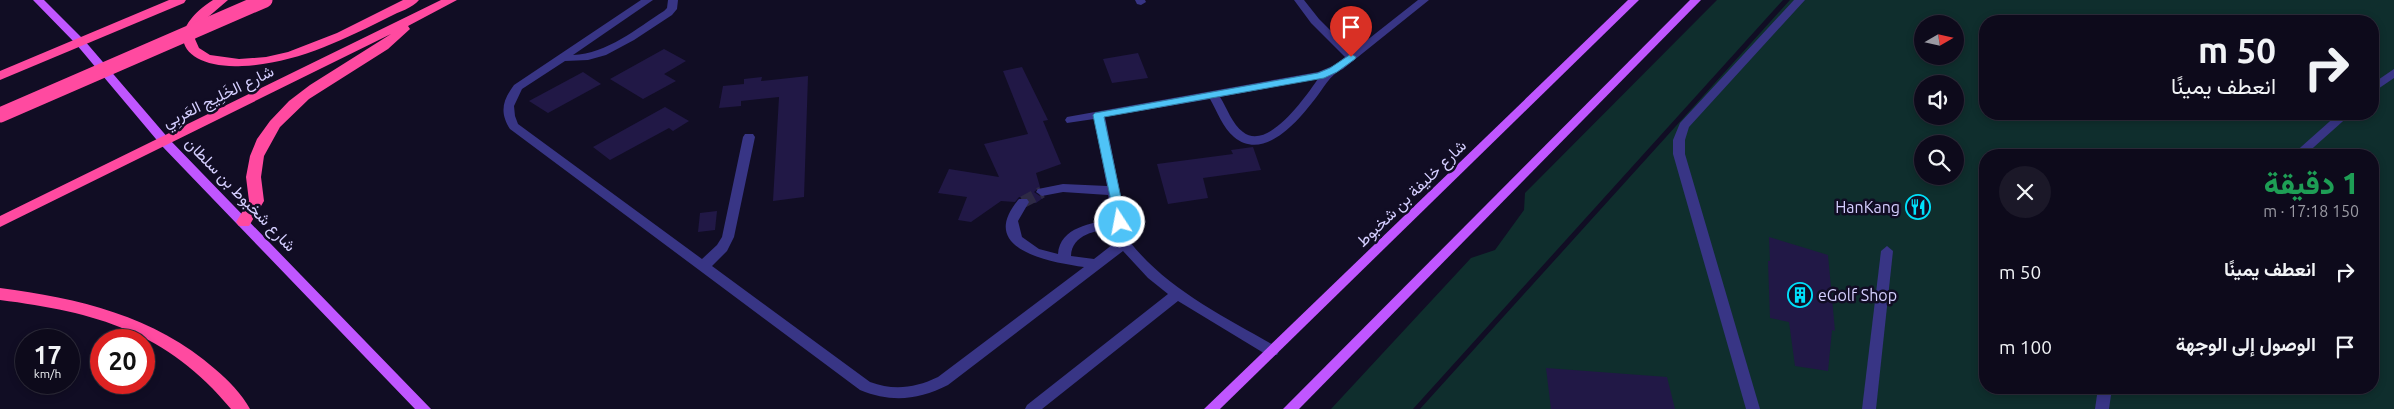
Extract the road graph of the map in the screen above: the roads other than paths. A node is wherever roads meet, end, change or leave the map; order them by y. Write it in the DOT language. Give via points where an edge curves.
graph roads {
  1 [pos="38,0"];
  2 [pos="180,0"];
  3 [pos="222,0"];
  4 [pos="265,0"];
  5 [pos="413,0"];
  6 [pos="451,0"];
  7 [pos="648,0"];
  8 [pos="673,0"];
  9 [pos="1299,0"];
  10 [pos="1424,0"];
  11 [pos="1634,0"];
  12 [pos="1696,0"];
  13 [pos="1800,0"];
  14 [pos="411,20"];
  15 [pos="80,42"];
  16 [pos="562,57"];
  17 [pos="1351,57"];
  18 [pos="2394,72"];
  19 [pos="1328,73"];
  20 [pos="0,76"];
  21 [pos="2379,84"];
  22 [pos="1213,94"];
  23 [pos="0,115"];
  24 [pos="1099,115"];
  25 [pos="1071,120"];
  26 [pos="2338,120"];
  27 [pos="749,137"];
  28 [pos="164,142"];
  29 [pos="2305,149"];
  30 [pos="1042,192"];
  31 [pos="1114,192"];
  32 [pos="1024,202"];
  33 [pos="16,214"];
  34 [pos="0,218"];
  35 [pos="0,222"];
  36 [pos="244,222"];
  37 [pos="1120,222"];
  38 [pos="1124,243"];
  39 [pos="1887,252"];
  40 [pos="1064,259"];
  41 [pos="1096,264"];
  42 [pos="704,266"];
  43 [pos="1179,293"];
  44 [pos="0,294"];
  45 [pos="1272,351"];
  46 [pos="2104,394"];
  47 [pos="241,409"];
  48 [pos="424,409"];
  49 [pos="1032,409"];
  50 [pos="1210,409"];
  51 [pos="1290,409"];
  52 [pos="1753,409"];
  53 [pos="1869,409"];
  54 [pos="2102,409"];
  1 -- 15 [label="main road, شارع شخبوط بن سلطان"];
  2 -- 15 [label="highway"];
  3 -- 5 [label="highway" via="198,18 191,28 191,47 209,59 242,63 304,51"];
  4 -- 23 [label="highway, bridge"];
  6 -- 14 [label="highway, شارع الخَلِيج العَربِي"];
  7 -- 16 [label="lane"];
  8 -- 16 [label="lane" via="668,13 600,54 579,60"];
  9 -- 17 [label="lane" via="1315,22"];
  10 -- 17 [label="lane"];
  11 -- 45 [label="main road, شارع خليفة بن شخبوط"];
  12 -- 51 [label="main road"];
  13 -- 52 [label="lane" via="1684,126 1679,140 1679,154"];
  14 -- 28 [label="highway, شارع الخَلِيج العَربِي"];
  14 -- 36 [label="highway" via="403,32 389,43 314,88 274,124 257,157 254,169 257,201"];
  15 -- 20 [label="highway"];
  15 -- 28 [label="main road, شارع شخبوط بن سلطان"];
  16 -- 42 [label="lane" via="518,87 507,108 514,126"];
  17 -- 19 [label="lane"];
  18 -- 21 [label="lane"];
  19 -- 22 [label="lane"];
  19 -- 22 [label="lane" via="1301,112 1264,140 1250,140 1238,135"];
  22 -- 24 [label="lane"];
  24 -- 25 [label="lane"];
  24 -- 31 [label="lane"];
  26 -- 29 [label="lane"];
  27 -- 42 [label="lane" via="728,238"];
  28 -- 33 [label="highway, شارع الخَلِيج العَربِي"];
  28 -- 36 [label="main road, شارع شخبوط بن سلطان"];
  30 -- 31 [label="lane" via="1063,188"];
  31 -- 37 [label="lane"];
  32 -- 40 [label="lane" via="1011,224 1016,239 1030,251"];
  33 -- 34 [label="highway"];
  33 -- 35 [label="highway, شارع الخَلِيج العَربِي"];
  36 -- 48 [label="main road, شارع شخبوط بن سلطان"];
  37 -- 38 [label="lane"];
  37 -- 40 [label="lane" via="1078,232 1066,244"];
  38 -- 41 [label="lane"];
  38 -- 43 [label="lane" via="1146,270"];
  39 -- 53 [label="lane"];
  40 -- 41 [label="lane"];
  41 -- 42 [label="lane" via="943,381 911,394 894,395 865,386"];
  43 -- 45 [label="lane"];
  43 -- 49 [label="lane"];
  44 -- 47 [label="highway" via="72,305 147,330 208,370"];
  45 -- 50 [label="main road, شارع خليفة بن شخبوط"];
  46 -- 54 [label="lane"];
}
